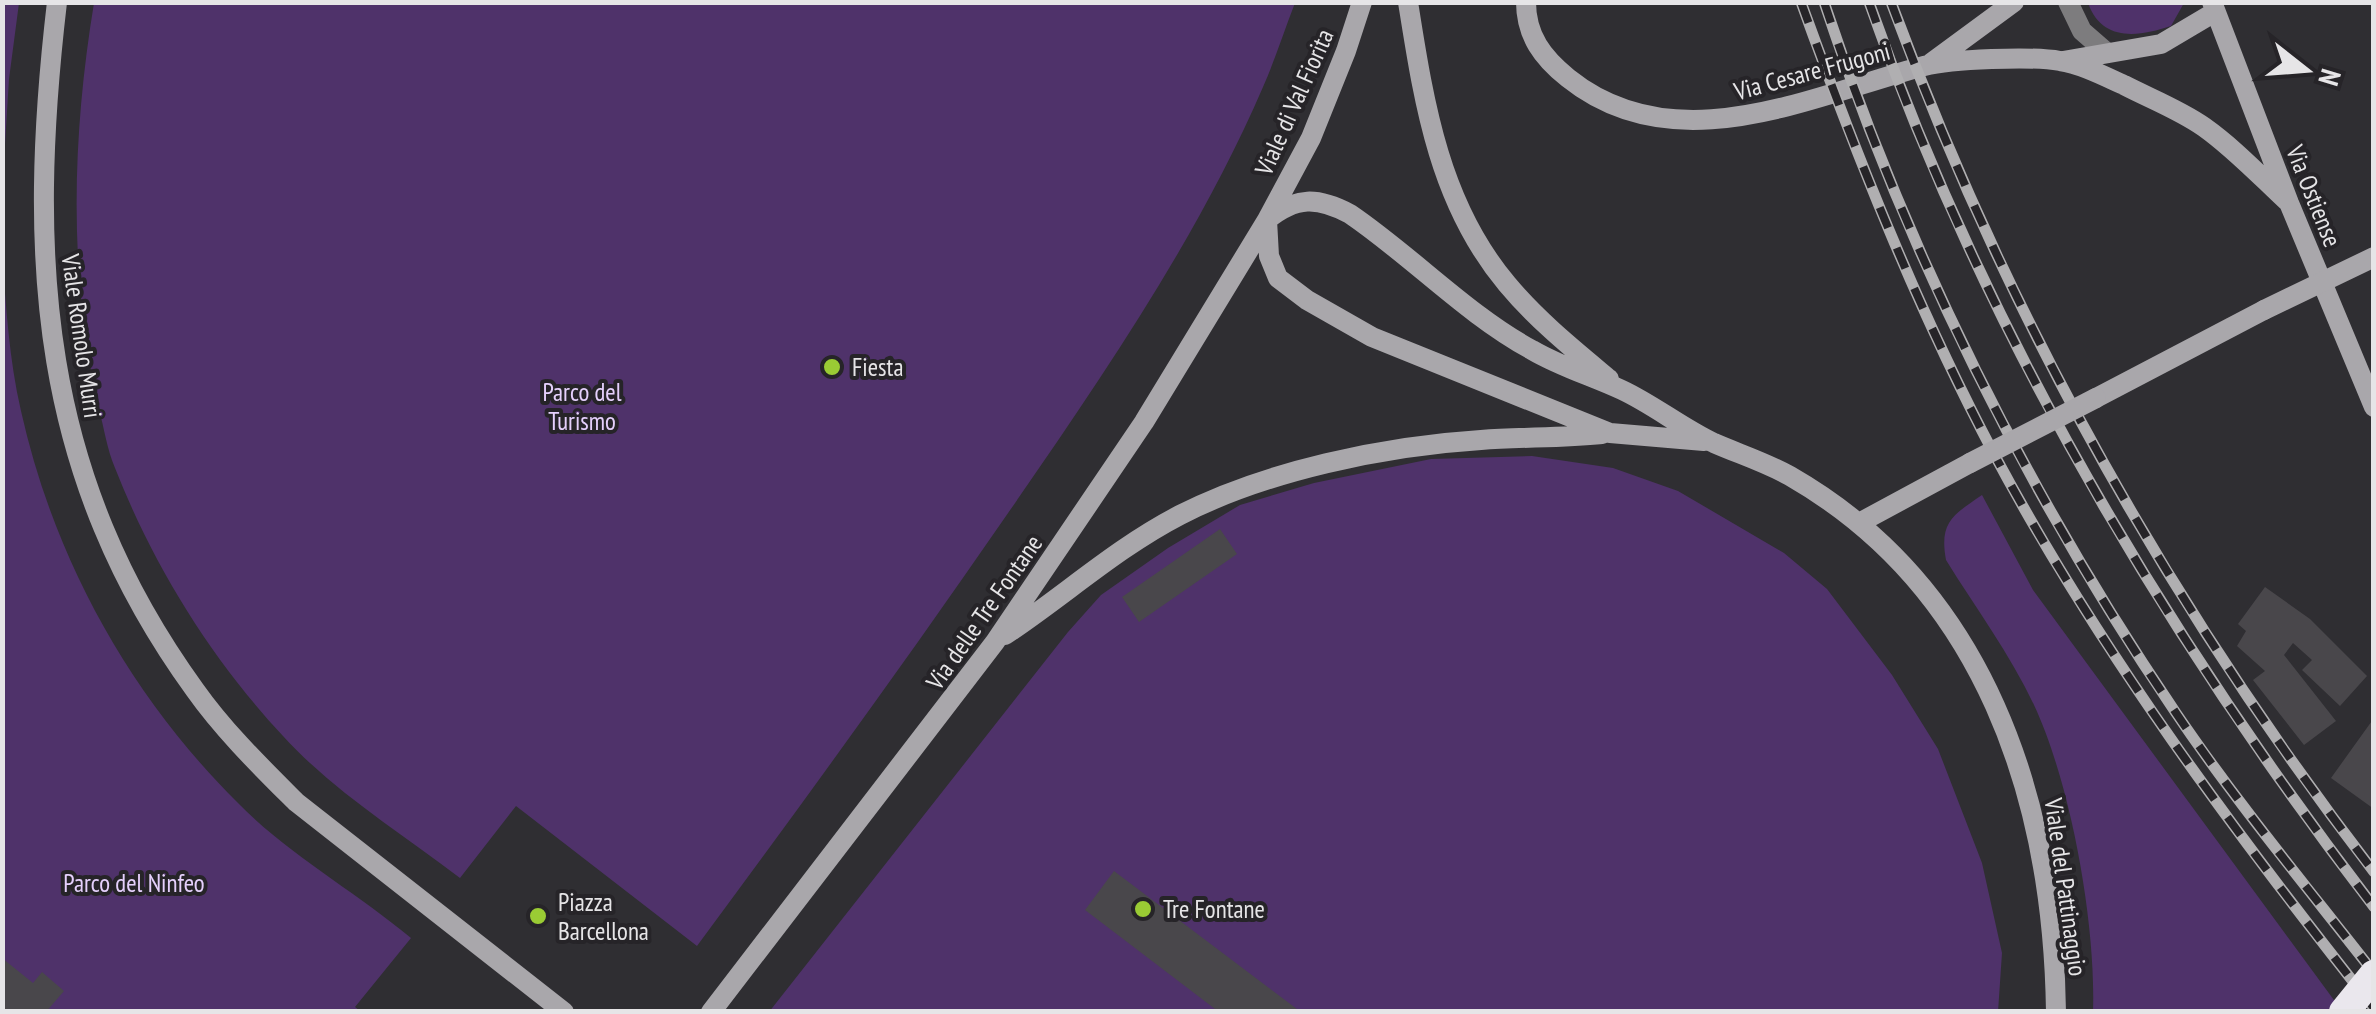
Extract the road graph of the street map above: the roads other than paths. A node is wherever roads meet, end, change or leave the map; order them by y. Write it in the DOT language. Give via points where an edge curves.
graph roads {
  1 [pos="57,2"];
  2 [pos="1362,2"];
  3 [pos="1408,2"];
  4 [pos="1526,2"];
  5 [pos="2014,2"];
  6 [pos="2068,2"];
  7 [pos="2213,7"];
  8 [pos="2104,51"];
  9 [pos="2063,61"];
  10 [pos="1929,64"];
  11 [pos="2289,204"];
  12 [pos="1267,220"];
  13 [pos="2374,257"];
  14 [pos="1622,390"];
  15 [pos="2374,408"];
  16 [pos="1610,433"];
  17 [pos="1711,442"];
  18 [pos="1859,523"];
  19 [pos="995,642"];
  20 [pos="2374,975"];
  21 [pos="564,1012"];
  22 [pos="711,1012"];
  23 [pos="2056,1012"];
  24 [pos="2344,1012"];
  1 -- 21 [label="main road, Viale Romolo Murri" via="44,148 44,254 62,399 94,510 144,614 224,727 296,802"];
  2 -- 12 [label="main road, Viale di Val Fiorita" via="1311,138"];
  3 -- 14 [label="main road" via="1432,134 1475,238 1532,311"];
  4 -- 10 [label="main road, Via Cesare Frugoni" via="1529,32 1558,70 1606,103 1645,114 1751,116"];
  5 -- 10 [label="main road"];
  6 -- 8 [label="street" via="2082,31"];
  7 -- 8 [label="main road" via="2161,44"];
  7 -- 11 [label="main road, Via Ostiense"];
  8 -- 9 [label="main road"];
  9 -- 10 [label="main road"];
  9 -- 11 [label="main road" via="2204,127"];
  11 -- 15 [label="main road, Via Ostiense"];
  12 -- 14 [label="main road" via="1300,200 1335,206 1502,332"];
  12 -- 16 [label="main road" via="1274,270 1307,300 1372,337"];
  12 -- 19 [label="main road, Via delle Tre Fontane" via="1144,422"];
  13 -- 18 [label="main road, bridge"];
  14 -- 17 [label="main road"];
  16 -- 17 [label="main road"];
  16 -- 19 [label="main road" via="1426,445 1244,488 1146,534"];
  17 -- 18 [label="main road" via="1785,474"];
  18 -- 23 [label="main road, Viale del Pattinaggio" via="1925,591 1971,658 2004,723 2037,830"];
  19 -- 22 [label="main road, Via delle Tre Fontane"];
  20 -- 24 [label="highway, bridge"];
}
